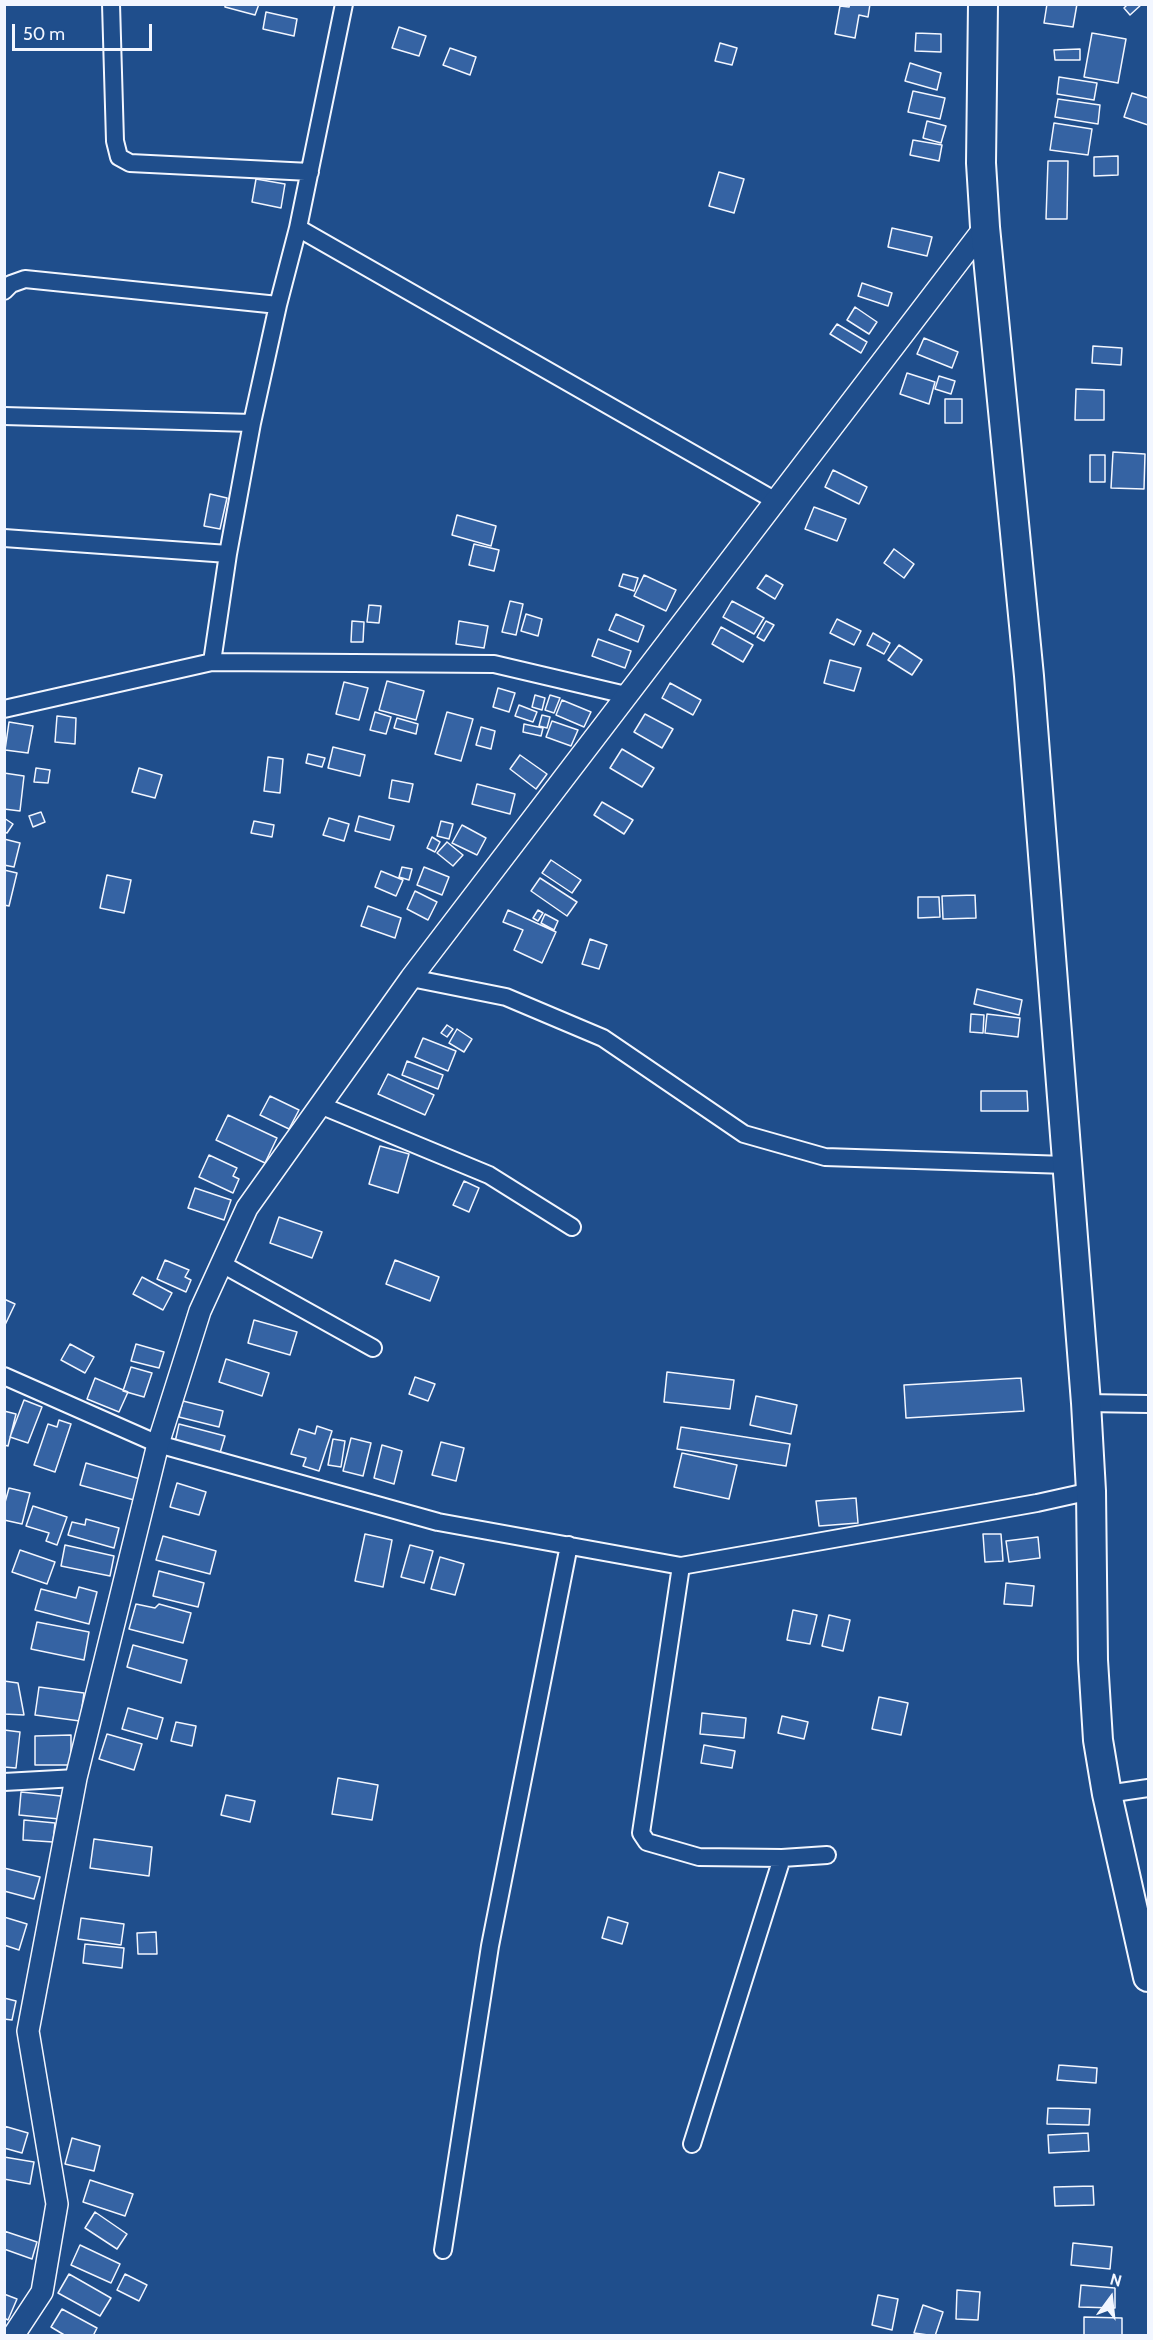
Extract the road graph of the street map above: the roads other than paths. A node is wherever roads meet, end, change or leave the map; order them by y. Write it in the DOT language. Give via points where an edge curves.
graph roads {
  1 [pos="111,4"];
  2 [pos="344,4"];
  3 [pos="983,4"];
  4 [pos="310,172"];
  5 [pos="985,227"];
  6 [pos="298,228"];
  7 [pos="4,291"];
  8 [pos="278,305"];
  9 [pos="4,416"];
  10 [pos="252,423"];
  11 [pos="774,500"];
  12 [pos="4,538"];
  13 [pos="228,554"];
  14 [pos="212,662"];
  15 [pos="626,694"];
  16 [pos="4,709"];
  17 [pos="411,978"];
  18 [pos="320,1105"];
  19 [pos="1066,1165"];
  20 [pos="572,1227"];
  21 [pos="222,1264"];
  22 [pos="373,1348"];
  23 [pos="4,1376"];
  24 [pos="1086,1403"];
  25 [pos="1149,1404"];
  26 [pos="158,1444"];
  27 [pos="1091,1491"];
  28 [pos="569,1545"];
  29 [pos="681,1566"];
  30 [pos="76,1778"];
  31 [pos="4,1782"];
  32 [pos="1149,1788"];
  33 [pos="1107,1794"];
  34 [pos="827,1855"];
  35 [pos="782,1858"];
  36 [pos="1149,1977"];
  37 [pos="692,2144"];
  38 [pos="443,2250"];
  39 [pos="13,2336"];
  1 -- 4 [label="street" via="118,157 130,163"];
  2 -- 4 [label="street"];
  3 -- 5 [label="highway" via="981,163"];
  4 -- 6 [label="street"];
  5 -- 11 [label="street"];
  5 -- 19 [label="highway" via="1029,676"];
  6 -- 8 [label="street"];
  6 -- 11 [label="street"];
  7 -- 8 [label="street" via="10,284 26,279"];
  8 -- 10 [label="street"];
  9 -- 10 [label="street"];
  10 -- 13 [label="street"];
  11 -- 15 [label="street"];
  12 -- 13 [label="street"];
  13 -- 14 [label="street"];
  14 -- 15 [label="street" via="494,664"];
  14 -- 16 [label="street"];
  15 -- 17 [label="street"];
  17 -- 18 [label="street"];
  17 -- 19 [label="street" via="506,997 603,1038 744,1134 825,1157"];
  18 -- 20 [label="street" via="489,1175"];
  18 -- 21 [label="street" via="247,1208"];
  19 -- 24 [label="highway"];
  21 -- 22 [label="street"];
  21 -- 26 [label="street" via="200,1311"];
  23 -- 26 [label="street"];
  24 -- 25 [label="street"];
  24 -- 27 [label="highway"];
  26 -- 28 [label="street" via="438,1522"];
  26 -- 30 [label="street"];
  27 -- 29 [label="street"];
  27 -- 33 [label="highway" via="1093,1660 1098,1740"];
  28 -- 29 [label="street"];
  28 -- 38 [label="street" via="490,1946"];
  29 -- 35 [label="street" via="641,1833 647,1842 699,1857"];
  30 -- 31 [label="street"];
  30 -- 39 [label="street" via="28,2031 57,2204 42,2292"];
  32 -- 33 [label="street"];
  33 -- 36 [label="highway"];
  34 -- 35 [label="street"];
  35 -- 37 [label="street"];
}
